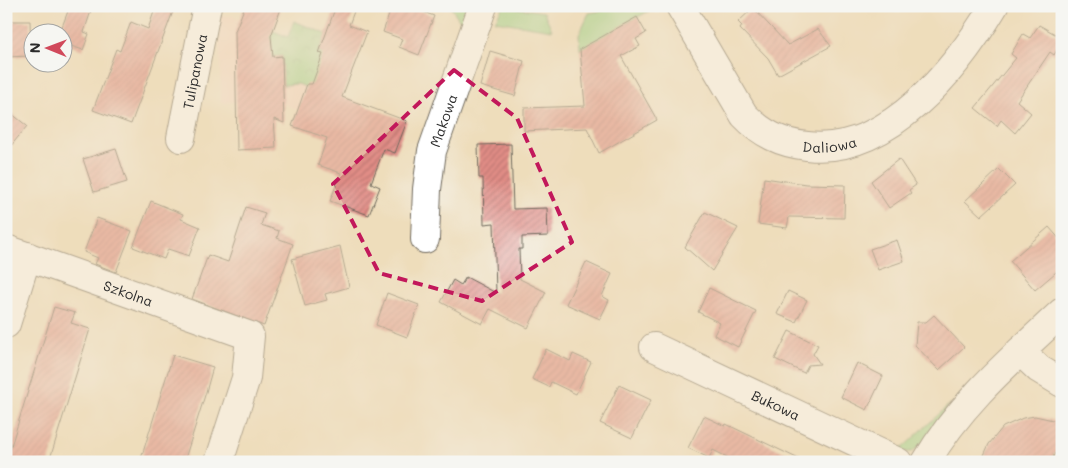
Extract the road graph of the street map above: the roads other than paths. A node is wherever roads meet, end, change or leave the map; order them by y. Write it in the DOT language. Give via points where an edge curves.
graph roads {
  1 [pos="207,6"];
  2 [pos="483,6"];
  3 [pos="680,6"];
  4 [pos="994,6"];
  5 [pos="181,138"];
  6 [pos="425,239"];
  7 [pos="17,253"];
  8 [pos="1062,312"];
  9 [pos="6,324"];
  10 [pos="654,347"];
  11 [pos="1020,351"];
  12 [pos="1062,383"];
  13 [pos="220,462"];
  14 [pos="898,462"];
  15 [pos="926,462"];
  1 -- 5 [label="street, Tulipanowa"];
  2 -- 6 [label="street, Makowa" via="432,151"];
  3 -- 4 [label="street, Daliowa" via="744,116 773,138 814,147 855,141 874,133 915,105 966,50"];
  7 -- 9 [label="street"];
  7 -- 13 [label="street, Szkolna" via="250,336 246,378"];
  8 -- 11 [label="street"];
  10 -- 14 [label="street, Bukowa"];
  11 -- 12 [label="street" via="1039,369"];
  11 -- 15 [label="street" via="963,408"];
}
